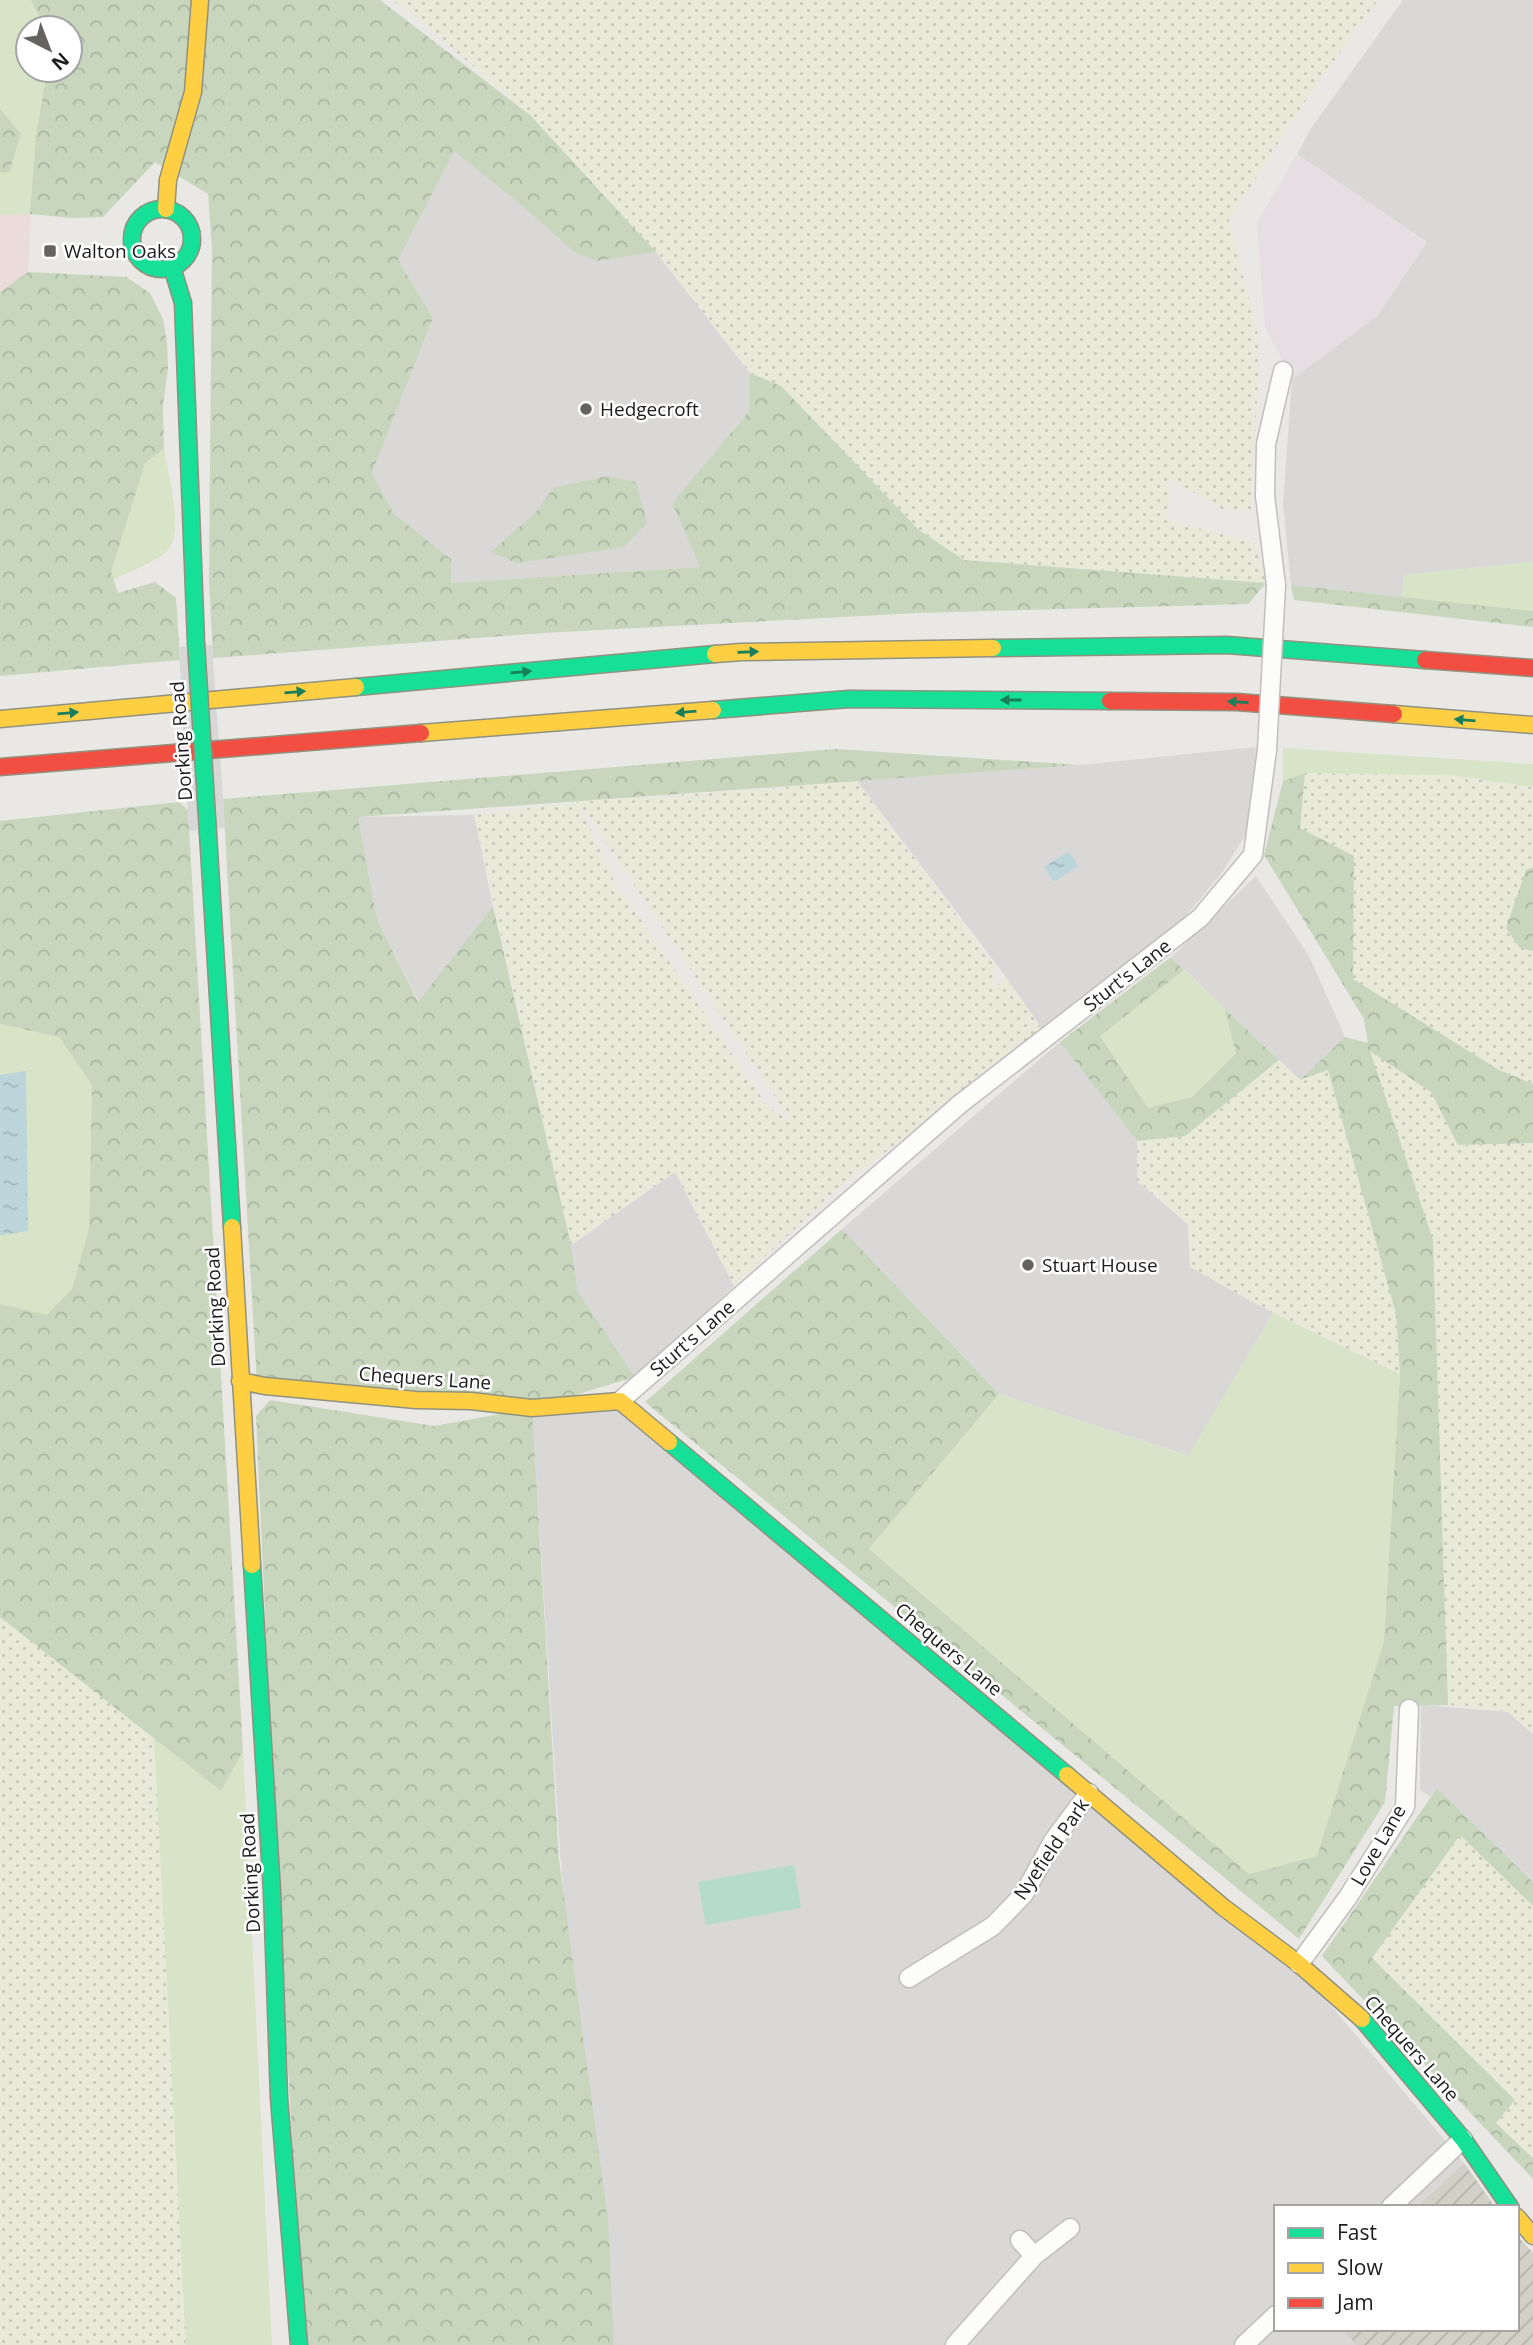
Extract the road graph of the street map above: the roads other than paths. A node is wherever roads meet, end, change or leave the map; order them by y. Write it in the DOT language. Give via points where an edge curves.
graph roads {
  1 [pos="200,0"];
  2 [pos="166,209"];
  3 [pos="172,267"];
  4 [pos="1283,371"];
  5 [pos="1533,668"];
  6 [pos="0,719"];
  7 [pos="1533,725"];
  8 [pos="0,767"];
  9 [pos="240,1381"];
  10 [pos="620,1401"];
  11 [pos="1409,1709"];
  12 [pos="1089,1793"];
  13 [pos="1299,1964"];
  14 [pos="909,1978"];
  15 [pos="1463,2139"];
  16 [pos="1393,2205"];
  17 [pos="1509,2205"];
  18 [pos="1519,2219"];
  19 [pos="1070,2228"];
  20 [pos="1533,2235"];
  21 [pos="1020,2240"];
  22 [pos="1034,2256"];
  23 [pos="1274,2317"];
  24 [pos="299,2345"];
  25 [pos="955,2345"];
  26 [pos="1244,2345"];
  1 -- 2 [label="main road" via="193,92 168,180"];
  2 -- 3 [label="main road" via="188,222 192,235 184,260"];
  2 -- 3 [label="main road" via="141,216 131,240 134,251 150,267"];
  3 -- 9 [label="main road, Dorking Road, bridge" via="184,314 196,643"];
  4 -- 10 [label="street, Sturt's Lane, bridge" via="1266,444 1265,496 1276,584 1267,750 1253,855 1200,918 960,1104"];
  6 -- 5 [label="main road, one-way" via="742,652 1227,645"];
  7 -- 8 [label="main road, one-way" via="1237,702 849,699"];
  9 -- 10 [label="main road, Chequers Lane" via="532,1408"];
  9 -- 24 [label="main road, Dorking Road" via="273,1903 279,2098"];
  10 -- 12 [label="main road, Chequers Lane"];
  11 -- 13 [label="street, Love Lane" via="1405,1807"];
  12 -- 13 [label="main road, Chequers Lane" via="1223,1907"];
  12 -- 14 [label="street, Nyefield Park" via="1053,1841 1024,1894 993,1926"];
  13 -- 15 [label="main road, Chequers Lane" via="1362,2019"];
  15 -- 16 [label="street"];
  15 -- 17 [label="main road, Chequers Lane"];
  18 -- 20 [label="main road"];
  19 -- 22 [label="street"];
  21 -- 22 [label="street"];
  22 -- 25 [label="street"];
  23 -- 26 [label="street"];
}
